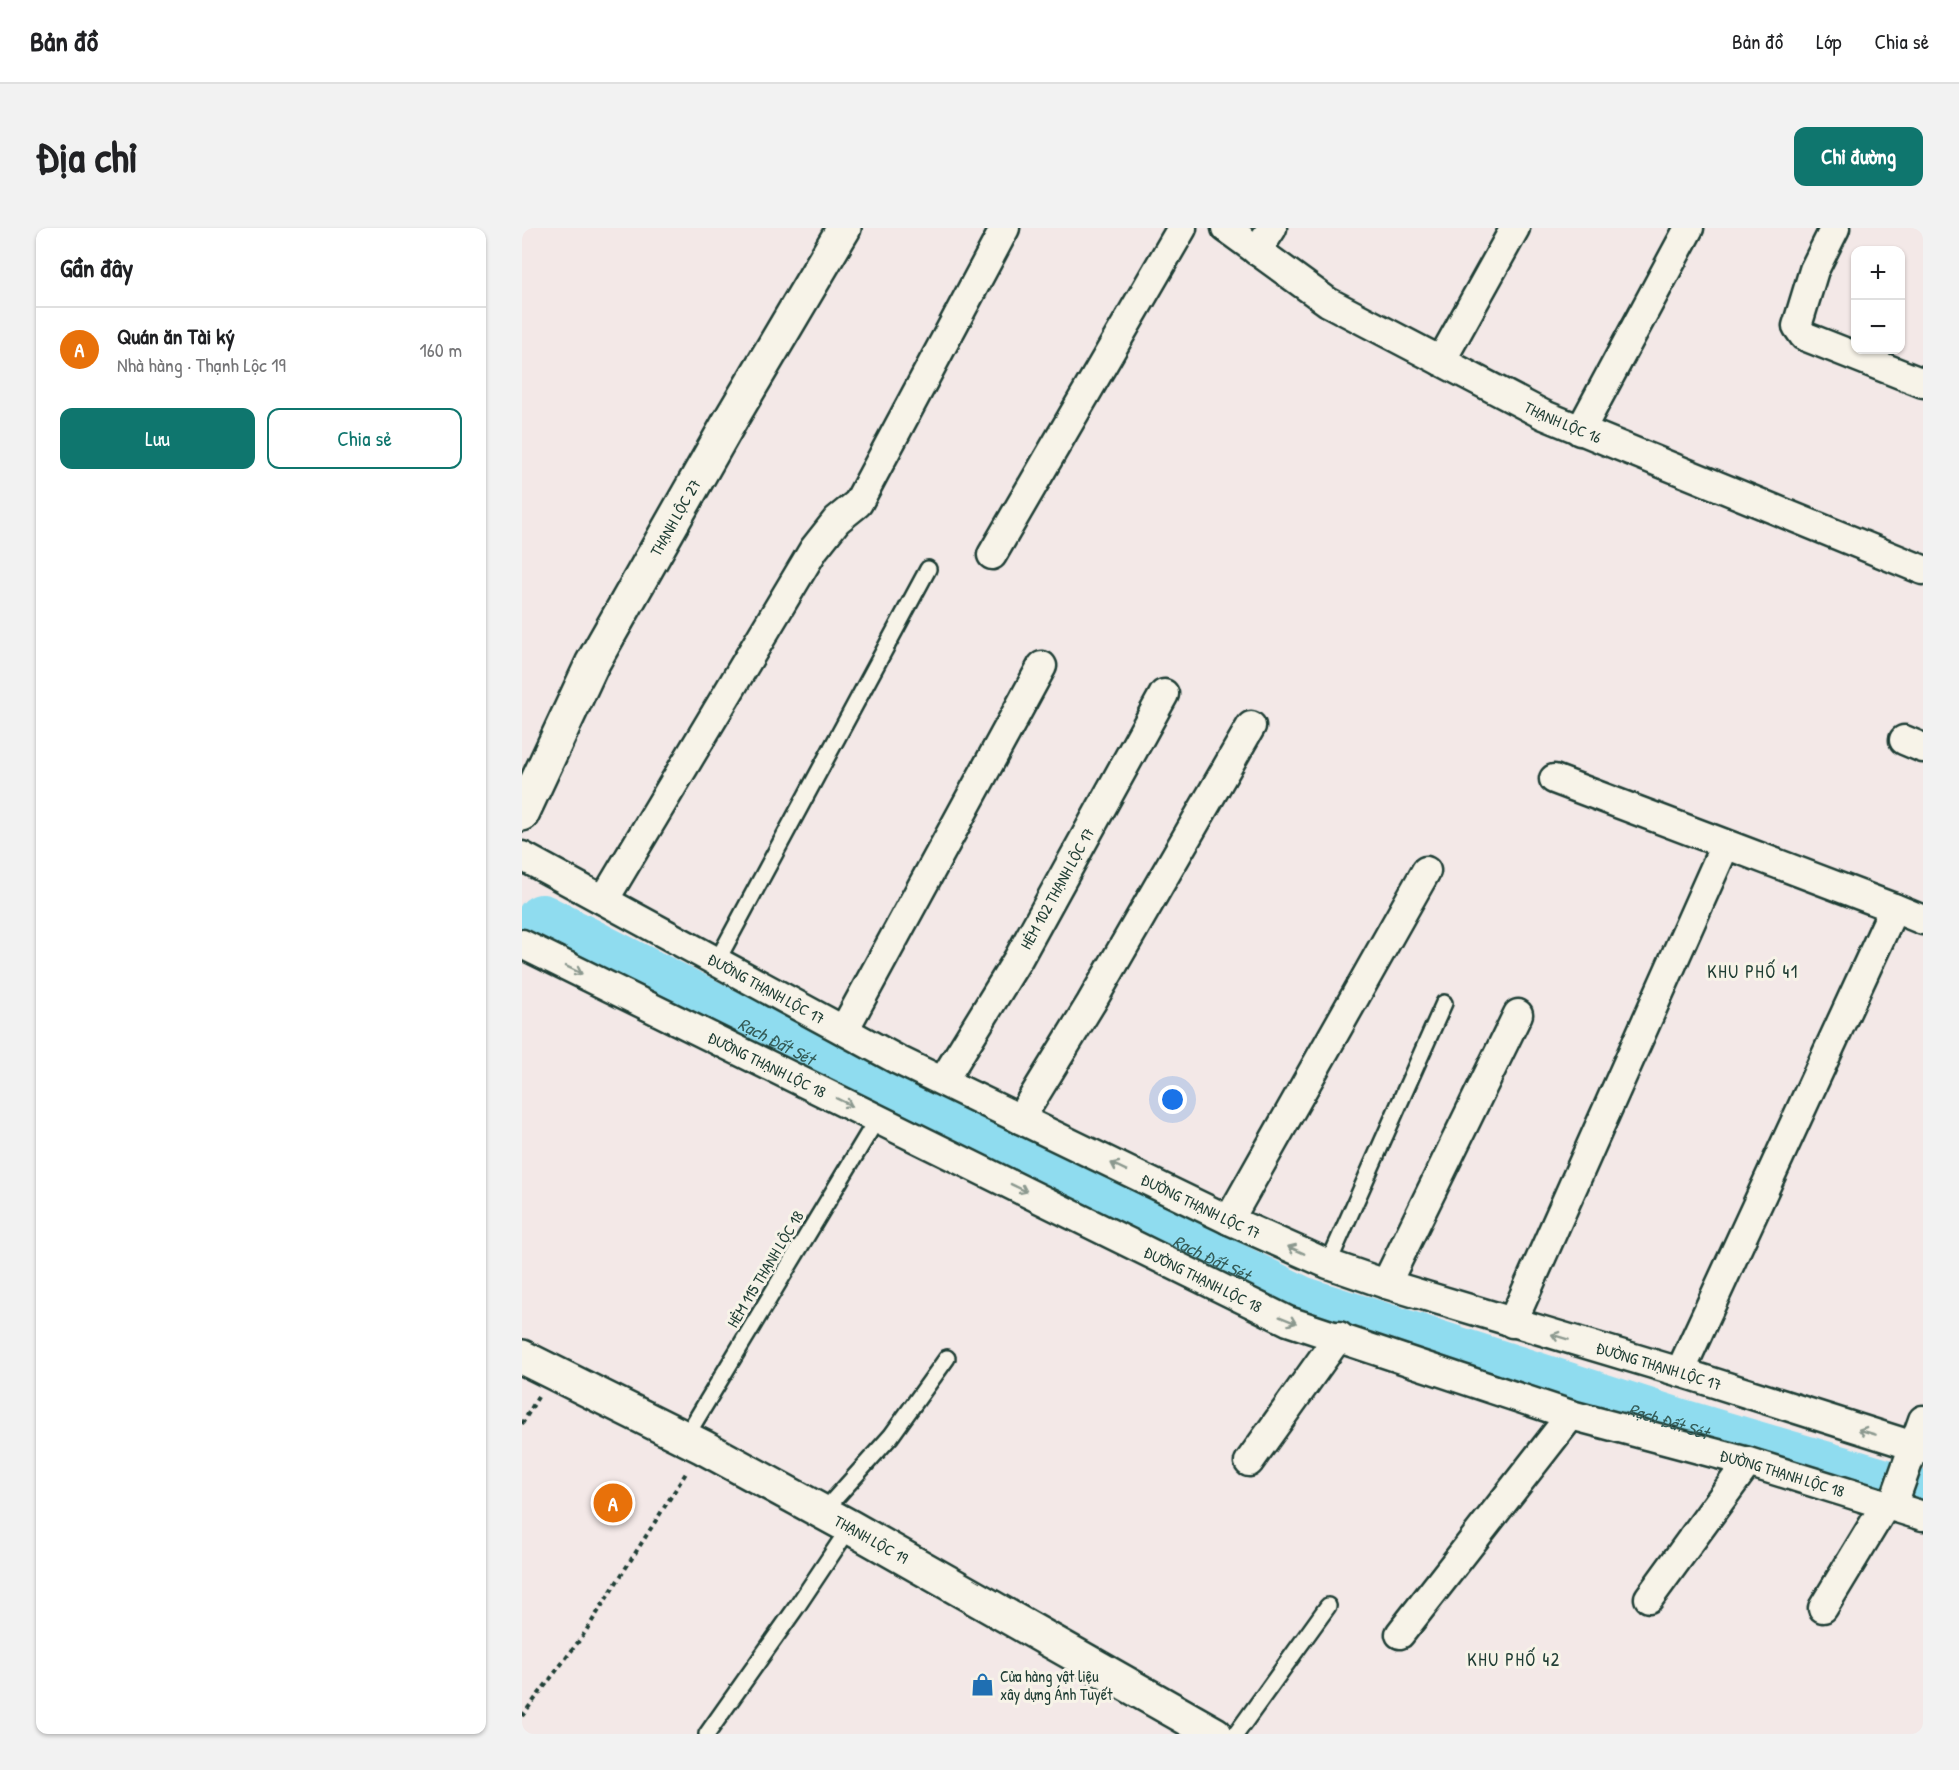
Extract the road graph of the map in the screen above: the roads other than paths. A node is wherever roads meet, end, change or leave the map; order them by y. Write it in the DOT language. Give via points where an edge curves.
graph roads {
  1 [pos="844,228"];
  2 [pos="1005,228"];
  3 [pos="1182,228"];
  4 [pos="1226,228"];
  5 [pos="1515,228"];
  6 [pos="1689,228"];
  7 [pos="1835,228"];
  8 [pos="1264,239"];
  9 [pos="1442,361"];
  10 [pos="1923,383"];
  11 [pos="1580,431"];
  12 [pos="992,555"];
  13 [pos="928,569"];
  14 [pos="1923,570"];
  15 [pos="1041,666"];
  16 [pos="1164,694"];
  17 [pos="1251,726"];
  18 [pos="1554,779"];
  19 [pos="522,814"];
  20 [pos="1725,844"];
  21 [pos="522,856"];
  22 [pos="1426,871"];
  23 [pos="604,900"];
  24 [pos="1894,908"];
  25 [pos="1923,920"];
  26 [pos="522,944"];
  27 [pos="717,961"];
  28 [pos="1444,1002"];
  29 [pos="1518,1014"];
  30 [pos="844,1030"];
  31 [pos="943,1081"];
  32 [pos="877,1119"];
  33 [pos="1020,1119"];
  34 [pos="1229,1220"];
  35 [pos="1328,1264"];
  36 [pos="1386,1284"];
  37 [pos="1512,1323"];
  38 [pos="1339,1336"];
  39 [pos="522,1357"];
  40 [pos="947,1358"];
  41 [pos="1680,1372"];
  42 [pos="1571,1415"];
  43 [pos="1923,1420"];
  44 [pos="694,1442"];
  45 [pos="1915,1450"];
  46 [pos="1249,1462"];
  47 [pos="1748,1462"];
  48 [pos="1891,1505"];
  49 [pos="1923,1516"];
  50 [pos="836,1520"];
  51 [pos="1649,1598"];
  52 [pos="1328,1606"];
  53 [pos="1823,1608"];
  54 [pos="1400,1634"];
  55 [pos="707,1734"];
  56 [pos="1215,1734"];
  57 [pos="1236,1734"];
  1 -- 19 [label="street, THẠNH LỘC 27" via="592,664"];
  2 -- 23 [label="street" via="858,503 837,520 814,549"];
  3 -- 12 [label="street"];
  4 -- 8 [label="street, THẠNH LỘC 16"];
  5 -- 9 [label="street"];
  6 -- 11 [label="street"];
  7 -- 10 [label="street" via="1814,270 1797,326 1804,336"];
  8 -- 9 [label="street, THẠNH LỘC 16" via="1328,302"];
  9 -- 11 [label="street, THẠNH LỘC 16"];
  11 -- 14 [label="street, THẠNH LỘC 16"];
  13 -- 27 [label="lane"];
  15 -- 30 [label="street"];
  16 -- 31 [label="street, HẺM 102 THẠNH LỘC 17" via="1018,959"];
  17 -- 33 [label="street"];
  18 -- 20 [label="street"];
  20 -- 24 [label="street"];
  20 -- 37 [label="street"];
  21 -- 23 [label="street, ĐƯỜNG THẠNH LỘC 17"];
  22 -- 34 [label="street"];
  23 -- 27 [label="street, ĐƯỜNG THẠNH LỘC 17"];
  24 -- 25 [label="street"];
  24 -- 41 [label="street"];
  26 -- 32 [label="street, ĐƯỜNG THẠNH LỘC 18, one-way"];
  27 -- 30 [label="street, ĐƯỜNG THẠNH LỘC 17"];
  28 -- 35 [label="lane"];
  29 -- 36 [label="street"];
  30 -- 31 [label="street, ĐƯỜNG THẠNH LỘC 17"];
  31 -- 33 [label="street, ĐƯỜNG THẠNH LỘC 17"];
  32 -- 38 [label="street, ĐƯỜNG THẠNH LỘC 18, one-way" via="1288,1321"];
  32 -- 44 [label="lane, HẺM 115 THẠNH LỘC 18"];
  34 -- 33 [label="street, ĐƯỜNG THẠNH LỘC 17, one-way"];
  35 -- 34 [label="street, ĐƯỜNG THẠNH LỘC 17, one-way"];
  35 -- 36 [label="street, ĐƯỜNG THẠNH LỘC 17"];
  36 -- 37 [label="street, ĐƯỜNG THẠNH LỘC 17"];
  41 -- 37 [label="street, ĐƯỜNG THẠNH LỘC 17, one-way"];
  38 -- 42 [label="street, ĐƯỜNG THẠNH LỘC 18"];
  38 -- 46 [label="street"];
  39 -- 44 [label="street, THẠNH LỘC 19"];
  40 -- 50 [label="lane"];
  45 -- 41 [label="street, ĐƯỜNG THẠNH LỘC 17, one-way"];
  42 -- 47 [label="street, ĐƯỜNG THẠNH LỘC 18"];
  42 -- 54 [label="street"];
  43 -- 45 [label="street"];
  44 -- 50 [label="street, THẠNH LỘC 19"];
  45 -- 48 [label="street"];
  47 -- 48 [label="street, ĐƯỜNG THẠNH LỘC 18"];
  47 -- 51 [label="street"];
  48 -- 49 [label="street, ĐƯỜNG THẠNH LỘC 18"];
  48 -- 53 [label="street"];
  50 -- 55 [label="lane" via="798,1605"];
  50 -- 56 [label="street, THẠNH LỘC 19"];
  52 -- 57 [label="lane"];
}
